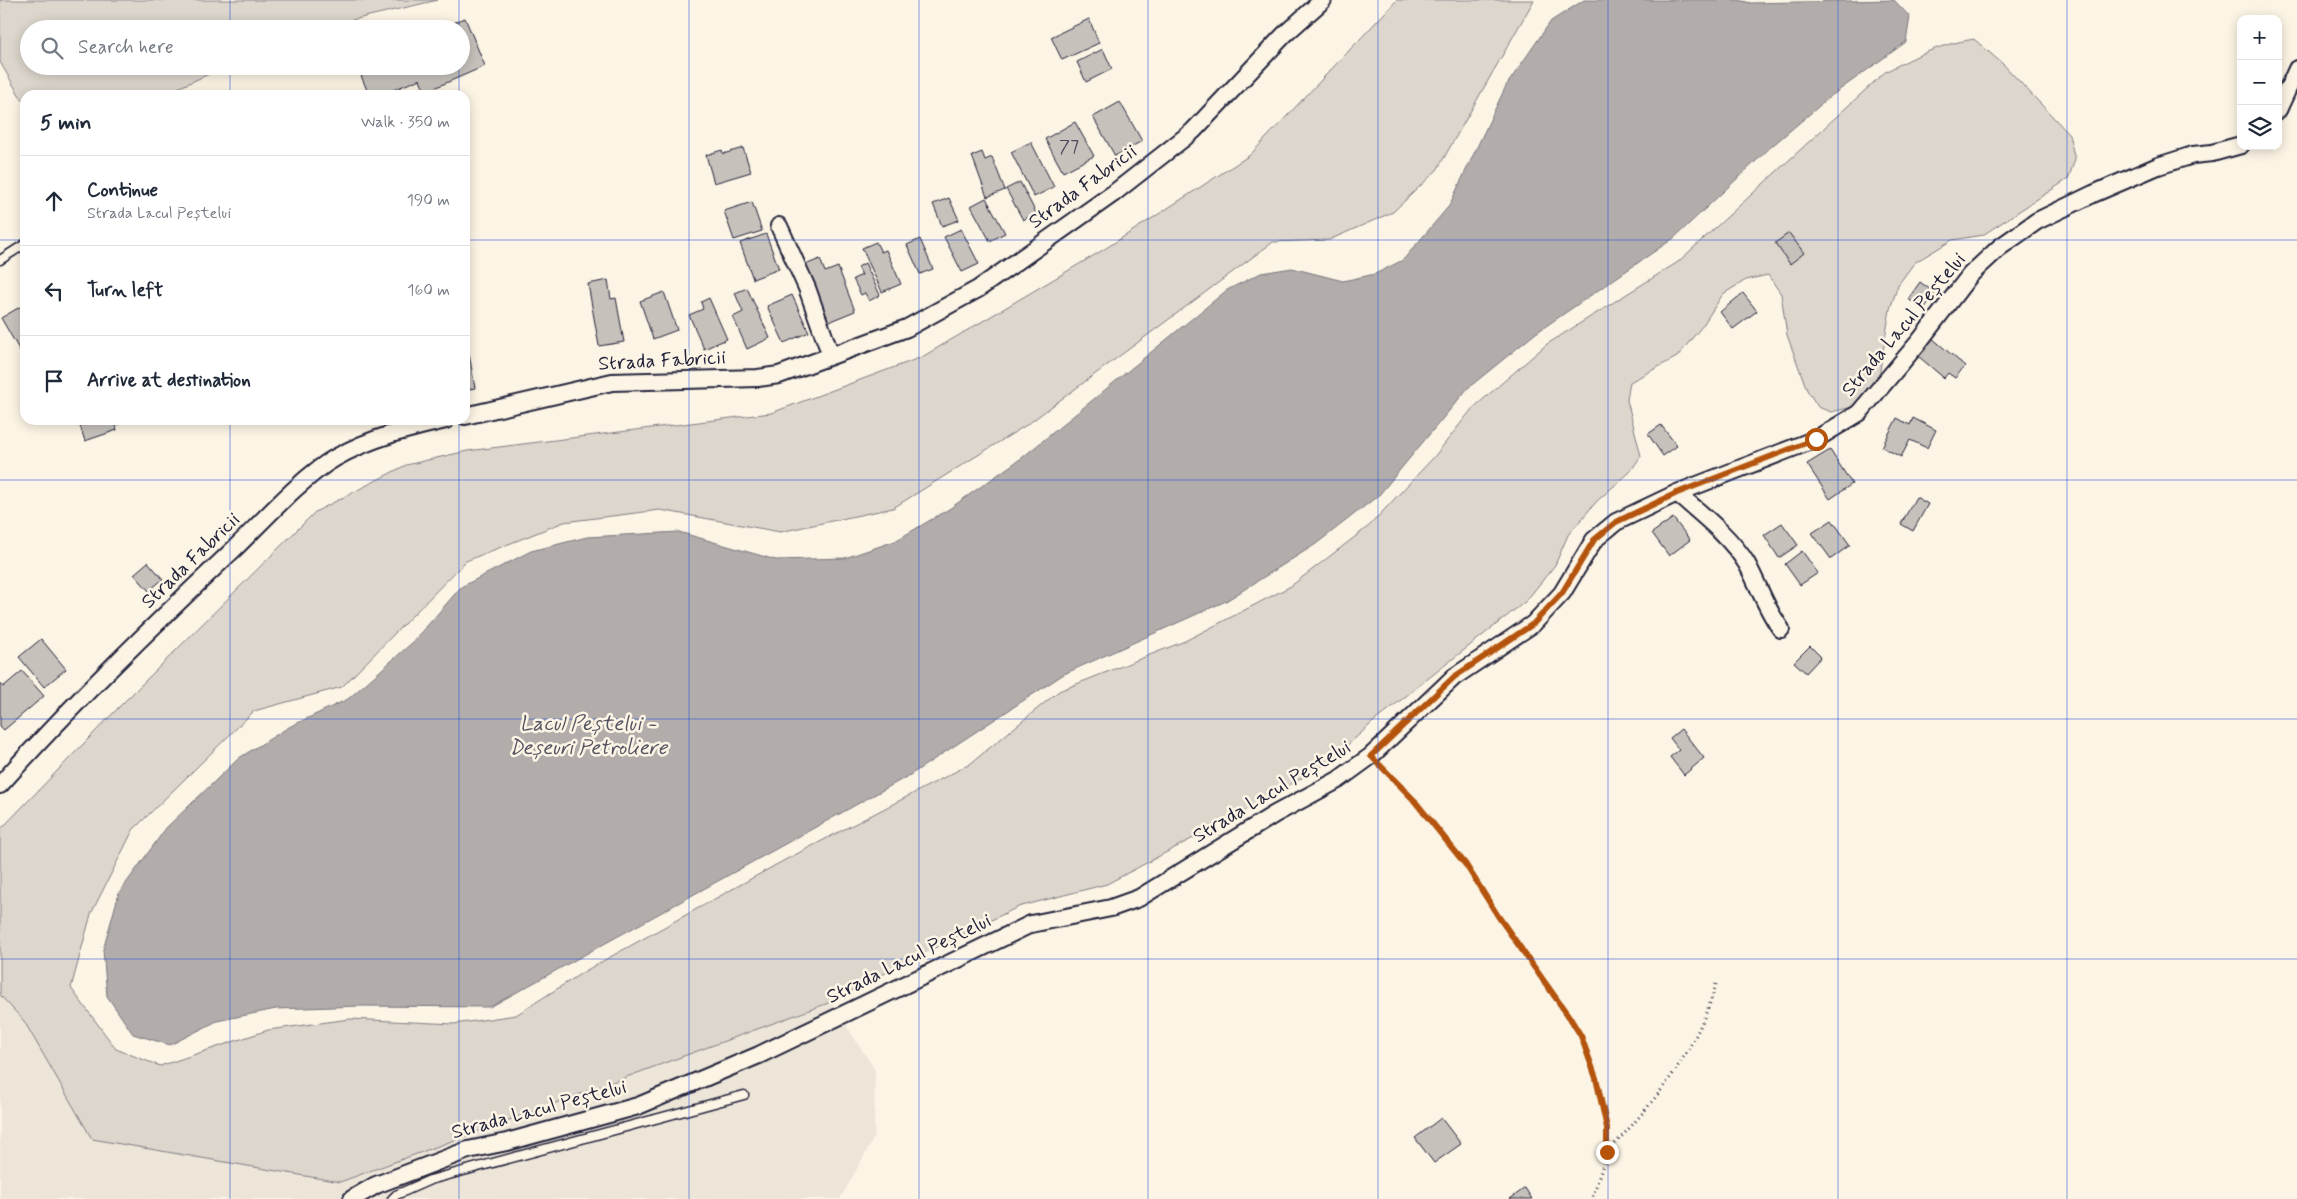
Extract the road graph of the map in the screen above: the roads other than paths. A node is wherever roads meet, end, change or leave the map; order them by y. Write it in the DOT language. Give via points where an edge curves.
graph roads {
  1 [pos="1324,0"];
  2 [pos="2297,69"];
  3 [pos="2280,105"];
  4 [pos="2237,146"];
  5 [pos="779,226"];
  6 [pos="20,247"];
  7 [pos="0,260"];
  8 [pos="831,356"];
  9 [pos="470,415"];
  10 [pos="425,425"];
  11 [pos="1677,493"];
  12 [pos="1781,629"];
  13 [pos="0,785"];
  14 [pos="744,1095"];
  15 [pos="352,1199"];
  16 [pos="392,1199"];
  1 -- 8 [label="street, Strada Fabricii" via="1285,34 1193,131 1114,193 978,289 907,328"];
  2 -- 3 [label="street"];
  4 -- 11 [label="street, Strada Lacul Peștelui" via="2158,166 2037,221 2000,247 1970,275 1859,413 1816,439"];
  5 -- 8 [label="street"];
  6 -- 7 [label="lane"];
  8 -- 9 [label="street, Strada Fabricii" via="779,375 612,382"];
  10 -- 13 [label="street, Strada Fabricii" via="370,441 334,458 310,476 54,725"];
  11 -- 12 [label="street" via="1721,533 1746,564 1768,611"];
  11 -- 15 [label="street, Strada Lacul Peștelui" via="1616,522 1594,540 1562,593 1533,624 1454,677 1371,756 1338,780 1275,814 1139,898 1111,908 1032,924 759,1055 638,1106 468,1150 376,1185"];
  14 -- 16 [label="lane" via="430,1180"];
}
